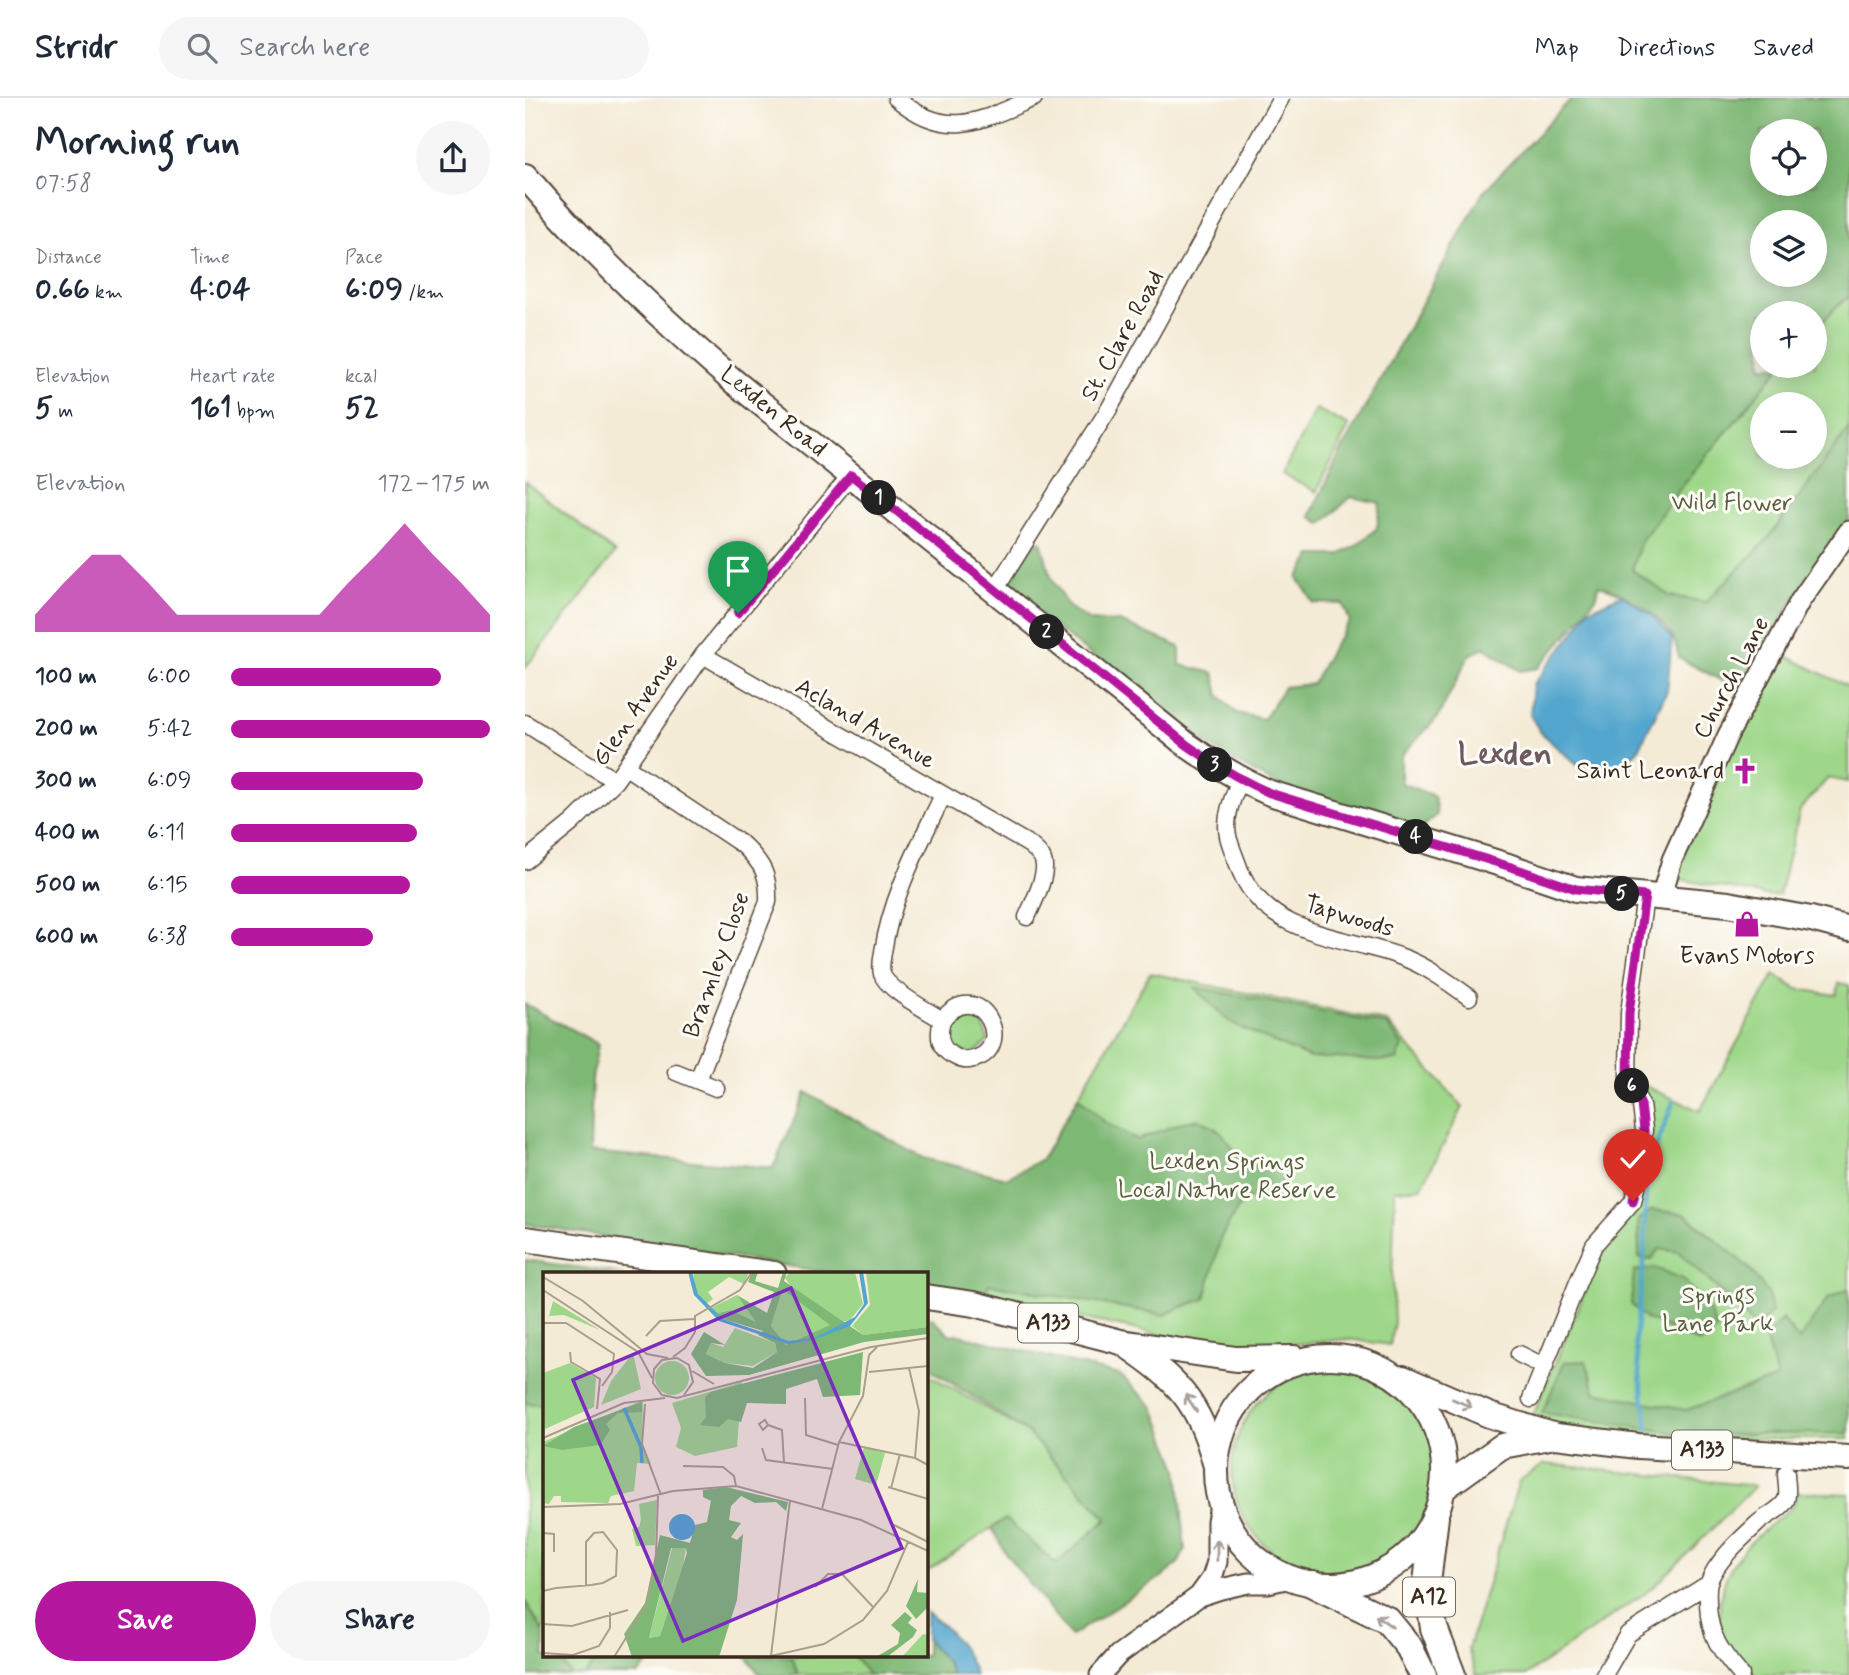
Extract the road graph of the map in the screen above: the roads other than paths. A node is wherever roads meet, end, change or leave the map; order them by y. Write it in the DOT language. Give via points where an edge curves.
graph roads {
  1 [pos="896,98"];
  2 [pos="1034,98"];
  3 [pos="1281,98"];
  4 [pos="525,176"];
  5 [pos="851,475"];
  6 [pos="1849,531"];
  7 [pos="995,590"];
  8 [pos="703,655"];
  9 [pos="525,723"];
  10 [pos="627,767"];
  11 [pos="1240,780"];
  12 [pos="615,781"];
  13 [pos="943,795"];
  14 [pos="525,861"];
  15 [pos="1653,897"];
  16 [pos="1027,917"];
  17 [pos="1849,929"];
  18 [pos="1469,997"];
  19 [pos="942,1020"];
  20 [pos="676,1072"];
  21 [pos="698,1080"];
  22 [pos="716,1088"];
  23 [pos="525,1239"];
  24 [pos="760,1272"];
  25 [pos="927,1297"];
  26 [pos="1122,1342"];
  27 [pos="1518,1354"];
  28 [pos="1309,1358"];
  29 [pos="1377,1366"];
  30 [pos="1545,1367"];
  31 [pos="1531,1399"];
  32 [pos="1556,1436"];
  33 [pos="1849,1458"];
  34 [pos="1216,1467"];
  35 [pos="1786,1473"];
  36 [pos="1444,1488"];
  37 [pos="1221,1500"];
  38 [pos="1435,1517"];
  39 [pos="1301,1581"];
  40 [pos="1708,1584"];
  41 [pos="1199,1596"];
  42 [pos="1100,1675"];
  43 [pos="1423,1675"];
  44 [pos="1452,1675"];
  45 [pos="1604,1675"];
  46 [pos="1741,1675"];
  1 -- 2 [label="street" via="924,117 959,124 980,121"];
  3 -- 7 [label="street, St. Clare Road" via="1109,409"];
  4 -- 5 [label="main road, Lexden Road" via="675,331"];
  5 -- 7 [label="main road, Lexden Road"];
  5 -- 8 [label="street, Glen Avenue"];
  6 -- 15 [label="street, Church Lane" via="1800,601 1728,734"];
  7 -- 11 [label="main road, Lexden Road" via="1187,745"];
  8 -- 10 [label="street, Glen Avenue"];
  8 -- 13 [label="street, Acland Avenue"];
  9 -- 12 [label="street"];
  10 -- 12 [label="street, Glen Avenue"];
  10 -- 21 [label="street, Bramley Close" via="743,845 757,858 769,886 768,902"];
  11 -- 15 [label="main road, Lexden Road" via="1576,889"];
  11 -- 18 [label="street, Tapwoods" via="1230,805 1227,834 1241,876 1263,905 1284,921 1312,932 1399,956"];
  12 -- 14 [label="street, Glen Avenue"];
  13 -- 16 [label="street, Acland Avenue" via="1030,845 1042,857 1043,877"];
  13 -- 19 [label="street" via="886,929 881,966 888,983"];
  15 -- 17 [label="main road, Lexden Road" via="1775,911"];
  15 -- 30 [label="street" via="1629,1013 1628,1078 1641,1105 1644,1130 1633,1201 1594,1245"];
  20 -- 21 [label="street"];
  21 -- 22 [label="street"];
  23 -- 24 [label="main road"];
  25 -- 26 [label="main road, A133" via="974,1304"];
  26 -- 28 [label="main road, A133" via="1235,1359"];
  34 -- 26 [label="main road, A133, one-way" via="1199,1414 1181,1389"];
  27 -- 30 [label="street"];
  28 -- 29 [label="main road" via="1332,1356"];
  28 -- 34 [label="main road" via="1282,1367 1247,1392 1227,1421"];
  29 -- 32 [label="main road, A133, one-way" via="1489,1415"];
  29 -- 36 [label="main road" via="1412,1391 1435,1424 1444,1458"];
  30 -- 31 [label="street"];
  32 -- 33 [label="main road, A133" via="1637,1446"];
  32 -- 36 [label="main road, A133" via="1502,1446"];
  34 -- 37 [label="main road"];
  35 -- 40 [label="street" via="1783,1504 1731,1549"];
  36 -- 38 [label="main road"];
  37 -- 39 [label="main road" via="1233,1531 1246,1548 1264,1564"];
  41 -- 37 [label="street, one-way" via="1212,1578 1216,1562"];
  38 -- 39 [label="main road" via="1422,1539 1391,1568 1348,1584"];
  38 -- 44 [label="highway, A12" via="1427,1582 1434,1628"];
  39 -- 41 [label="street" via="1248,1583"];
  43 -- 39 [label="highway, A12, one-way" via="1409,1647 1387,1620"];
  40 -- 45 [label="street" via="1628,1634"];
  40 -- 46 [label="street" via="1713,1635"];
  41 -- 42 [label="street" via="1118,1655"];
}
